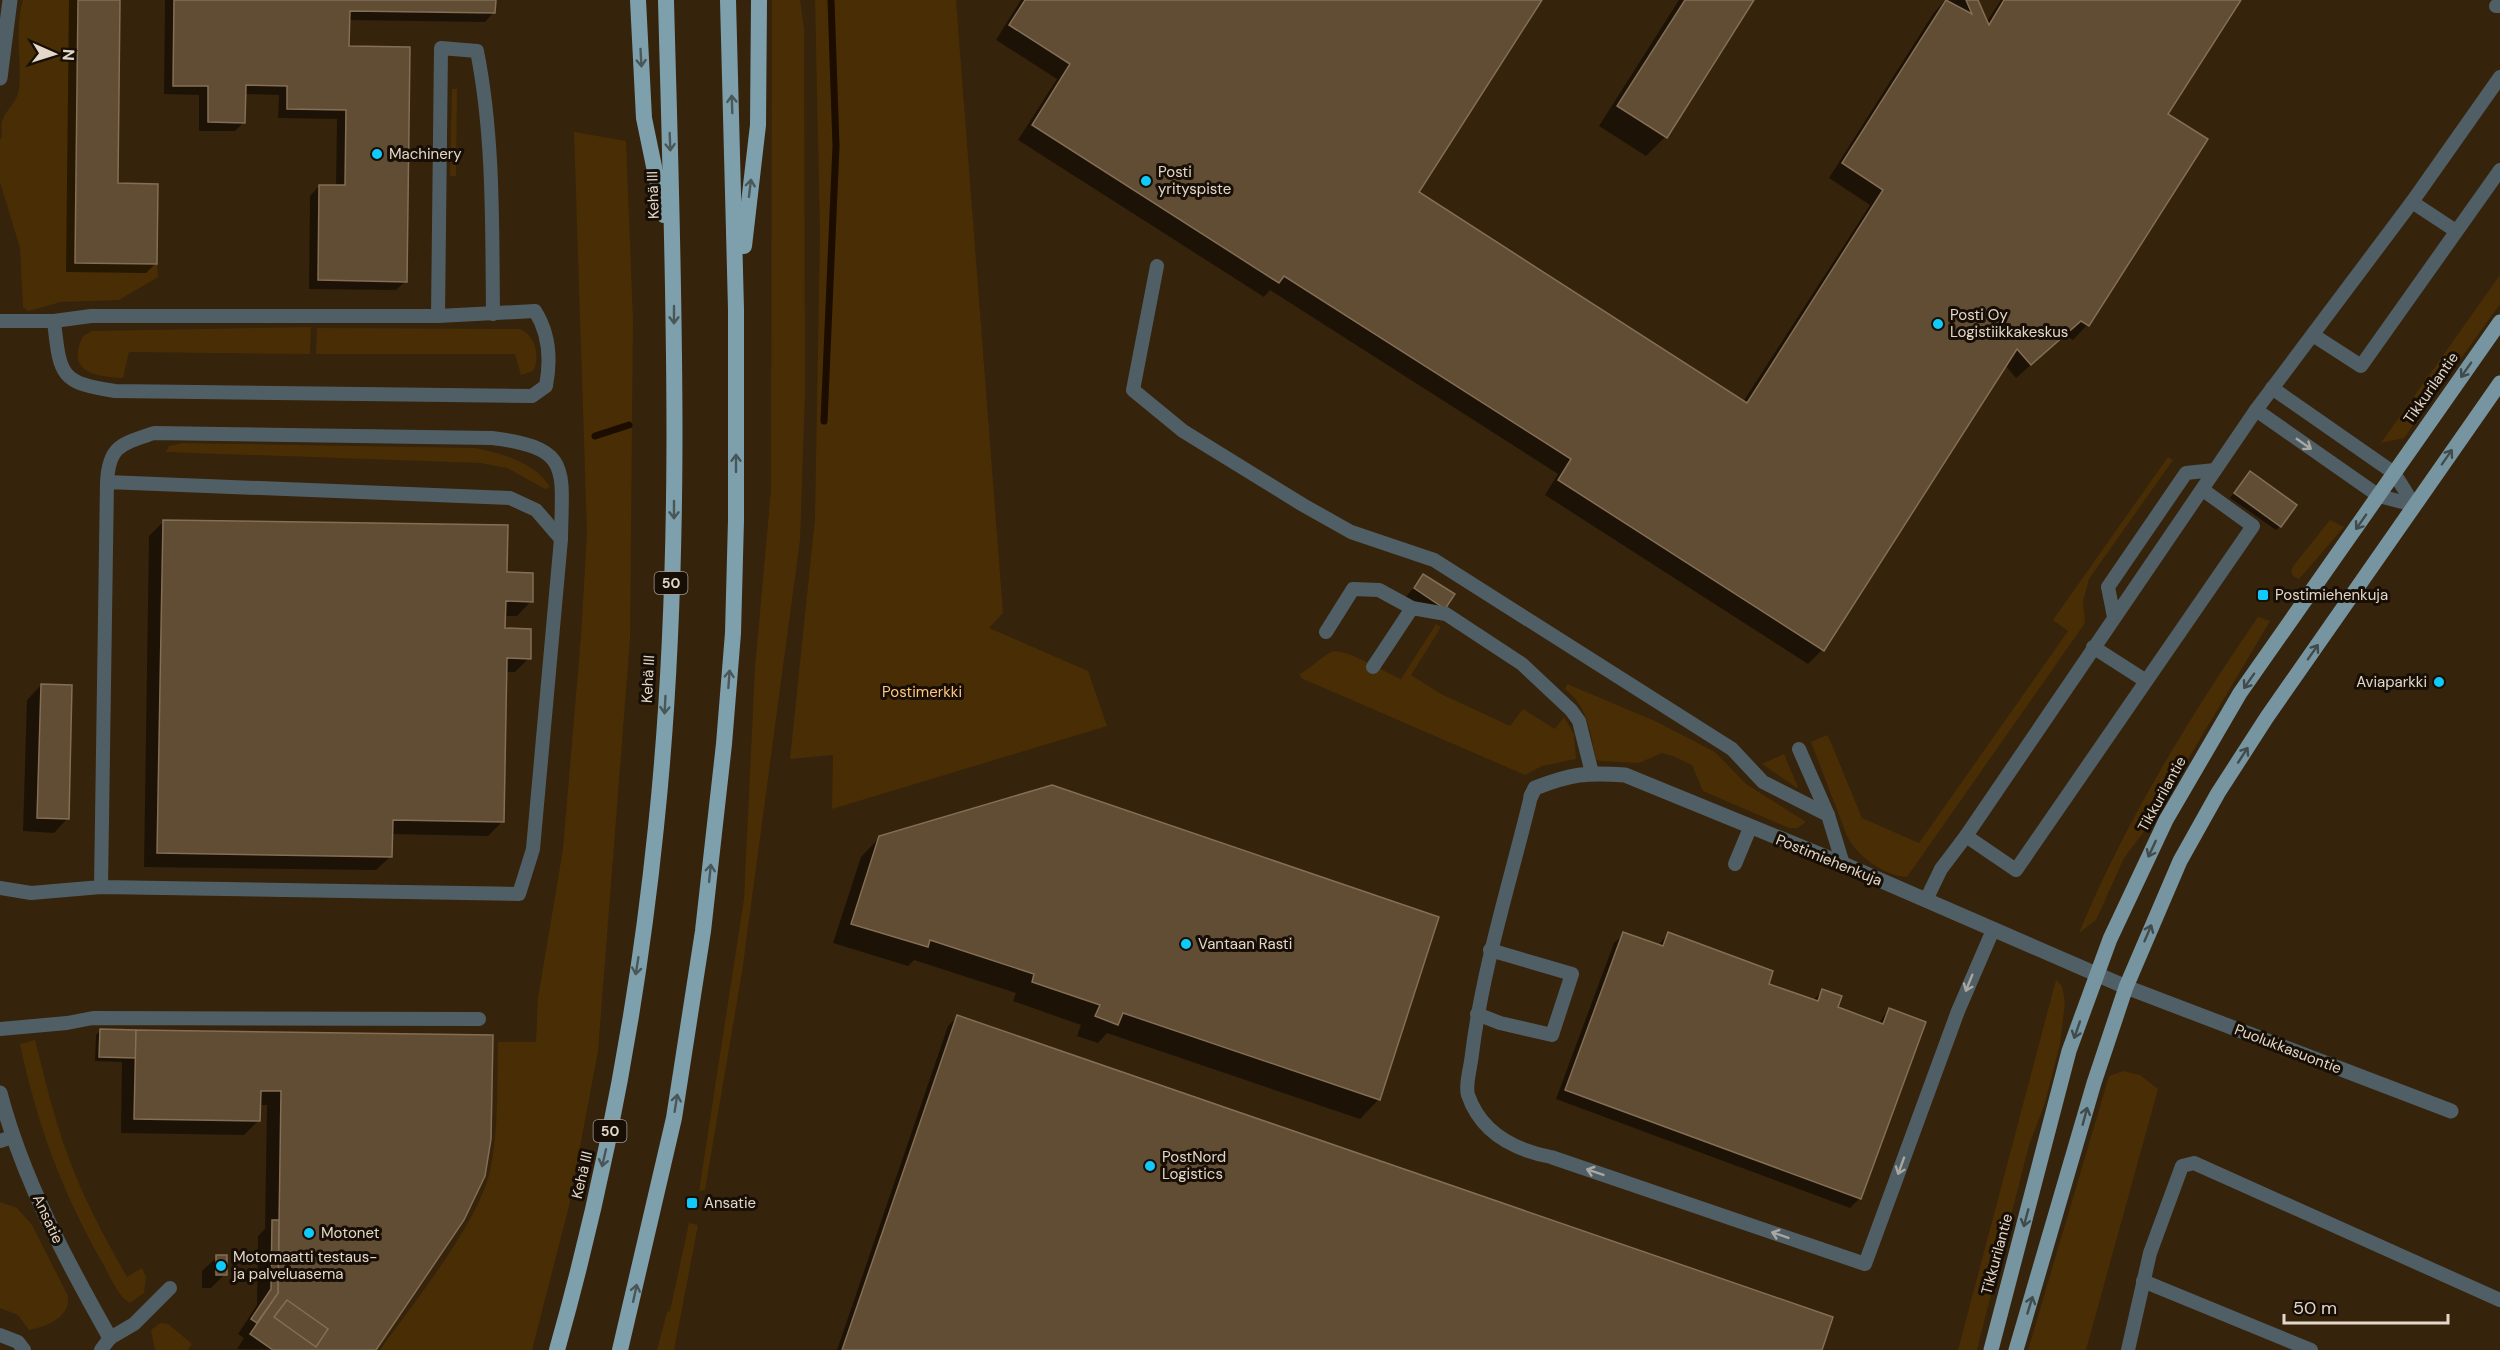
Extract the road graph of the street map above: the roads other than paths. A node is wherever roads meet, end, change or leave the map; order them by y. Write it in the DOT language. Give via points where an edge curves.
graph roads {
  1 [pos="638,0"];
  2 [pos="666,0"];
  3 [pos="728,0"];
  4 [pos="759,0"];
  5 [pos="7,6"];
  6 [pos="2500,77"];
  7 [pos="0,78"];
  8 [pos="2500,170"];
  9 [pos="2412,202"];
  10 [pos="2456,231"];
  11 [pos="673,257"];
  12 [pos="1157,266"];
  13 [pos="736,309"];
  14 [pos="493,314"];
  15 [pos="438,316"];
  16 [pos="0,321"];
  17 [pos="54,321"];
  18 [pos="2500,322"];
  19 [pos="2313,335"];
  20 [pos="2500,383"];
  21 [pos="2272,388"];
  22 [pos="2256,410"];
  23 [pos="2215,470"];
  24 [pos="2394,473"];
  25 [pos="107,482"];
  26 [pos="2203,490"];
  27 [pos="2379,496"];
  28 [pos="2414,505"];
  29 [pos="561,539"];
  30 [pos="1412,608"];
  31 [pos="2114,617"];
  32 [pos="1326,632"];
  33 [pos="2093,647"];
  34 [pos="1373,667"];
  35 [pos="2146,681"];
  36 [pos="1799,749"];
  37 [pos="1592,773"];
  38 [pos="1531,796"];
  39 [pos="1828,815"];
  40 [pos="1750,828"];
  41 [pos="1966,836"];
  42 [pos="1735,864"];
  43 [pos="1843,864"];
  44 [pos="101,887"];
  45 [pos="0,888"];
  46 [pos="1926,900"];
  47 [pos="1993,930"];
  48 [pos="1490,950"];
  49 [pos="2096,975"];
  50 [pos="2126,987"];
  51 [pos="1477,1014"];
  52 [pos="480,1019"];
  53 [pos="0,1029"];
  54 [pos="0,1093"];
  55 [pos="2451,1111"];
  56 [pos="6,1139"];
  57 [pos="2143,1281"];
  58 [pos="170,1288"];
  59 [pos="2500,1300"];
  60 [pos="0,1335"];
  61 [pos="106,1344"];
  62 [pos="24,1350"];
  63 [pos="557,1350"];
  64 [pos="620,1350"];
  65 [pos="1991,1350"];
  66 [pos="2016,1350"];
  67 [pos="2128,1350"];
  68 [pos="2311,1350"];
  1 -- 11 [label="highway, one-way" via="644,118"];
  2 -- 11 [label="highway, Kehä III / 50, one-way"];
  13 -- 3 [label="highway, one-way"];
  13 -- 4 [label="highway, one-way" via="758,126"];
  5 -- 7 [label="street"];
  6 -- 9 [label="lane"];
  8 -- 10 [label="lane"];
  9 -- 10 [label="lane"];
  9 -- 19 [label="lane"];
  10 -- 19 [label="lane" via="2361,366"];
  11 -- 63 [label="highway, Kehä III / 50, one-way" via="674,525 656,827 633,997 607,1145"];
  12 -- 39 [label="lane" via="1133,390 1183,431 1351,532 1434,560 1732,749 1763,782"];
  64 -- 13 [label="highway, one-way" via="674,1118 703,931 722,767 733,633"];
  14 -- 15 [label="lane"];
  14 -- 15 [label="lane" via="492,189 486,96 477,51 441,48"];
  14 -- 17 [label="lane" via="535,311 541,321 549,371 546,386 532,396 115,391 83,386 69,378 59,362"];
  15 -- 17 [label="lane" via="91,316"];
  16 -- 17 [label="lane"];
  18 -- 24 [label="main road, Tikkurilantie, one-way"];
  19 -- 21 [label="lane"];
  28 -- 20 [label="main road, one-way"];
  21 -- 22 [label="lane"];
  21 -- 24 [label="lane"];
  22 -- 23 [label="lane"];
  22 -- 27 [label="lane, one-way"];
  23 -- 26 [label="lane"];
  23 -- 31 [label="lane" via="2186,473 2108,587"];
  24 -- 27 [label="main road, Tikkurilantie"];
  24 -- 28 [label="lane"];
  25 -- 29 [label="lane" via="510,498 536,510"];
  25 -- 29 [label="lane" via="108,460 115,452 128,442 154,433 519,441 555,459 562,483"];
  25 -- 44 [label="lane"];
  26 -- 31 [label="lane"];
  26 -- 35 [label="lane" via="2253,525"];
  27 -- 28 [label="lane"];
  27 -- 49 [label="main road, Tikkurilantie, one-way" via="2240,693 2166,820"];
  50 -- 28 [label="main road, one-way" via="2180,861 2218,793"];
  29 -- 44 [label="lane" via="533,849 519,894"];
  30 -- 32 [label="lane" via="1379,590 1353,589"];
  30 -- 34 [label="lane"];
  30 -- 37 [label="lane" via="1446,614 1522,664 1579,721"];
  31 -- 33 [label="lane"];
  33 -- 35 [label="lane"];
  33 -- 41 [label="lane"];
  35 -- 41 [label="lane" via="2016,870"];
  36 -- 39 [label="lane"];
  37 -- 38 [label="street, Postimiehenkuja" via="1567,776 1535,788"];
  37 -- 40 [label="street, Postimiehenkuja" via="1625,775"];
  38 -- 48 [label="lane"];
  39 -- 43 [label="lane"];
  40 -- 42 [label="lane"];
  40 -- 43 [label="street, Postimiehenkuja"];
  41 -- 46 [label="lane" via="1941,869"];
  43 -- 46 [label="street, Postimiehenkuja"];
  44 -- 45 [label="lane" via="31,893"];
  46 -- 47 [label="street, Postimiehenkuja"];
  47 -- 49 [label="street, Postimiehenkuja"];
  47 -- 51 [label="lane, one-way" via="1958,1011 1865,1264 1527,1152 1500,1139 1482,1121 1467,1093"];
  48 -- 51 [label="lane"];
  48 -- 51 [label="lane" via="1572,974 1552,1035"];
  49 -- 50 [label="street, Postimiehenkuja"];
  49 -- 65 [label="main road, Tikkurilantie, one-way" via="2069,1051"];
  50 -- 55 [label="street, Puolukkasuontie"];
  66 -- 50 [label="main road, one-way"];
  52 -- 53 [label="lane" via="93,1018"];
  54 -- 56 [label="street, Ansatie"];
  56 -- 61 [label="street, Ansatie"];
  57 -- 59 [label="lane" via="2182,1166 2194,1163"];
  57 -- 67 [label="lane"];
  57 -- 68 [label="lane"];
  58 -- 61 [label="lane" via="134,1324"];
  60 -- 62 [label="lane" via="18,1342"];
}
